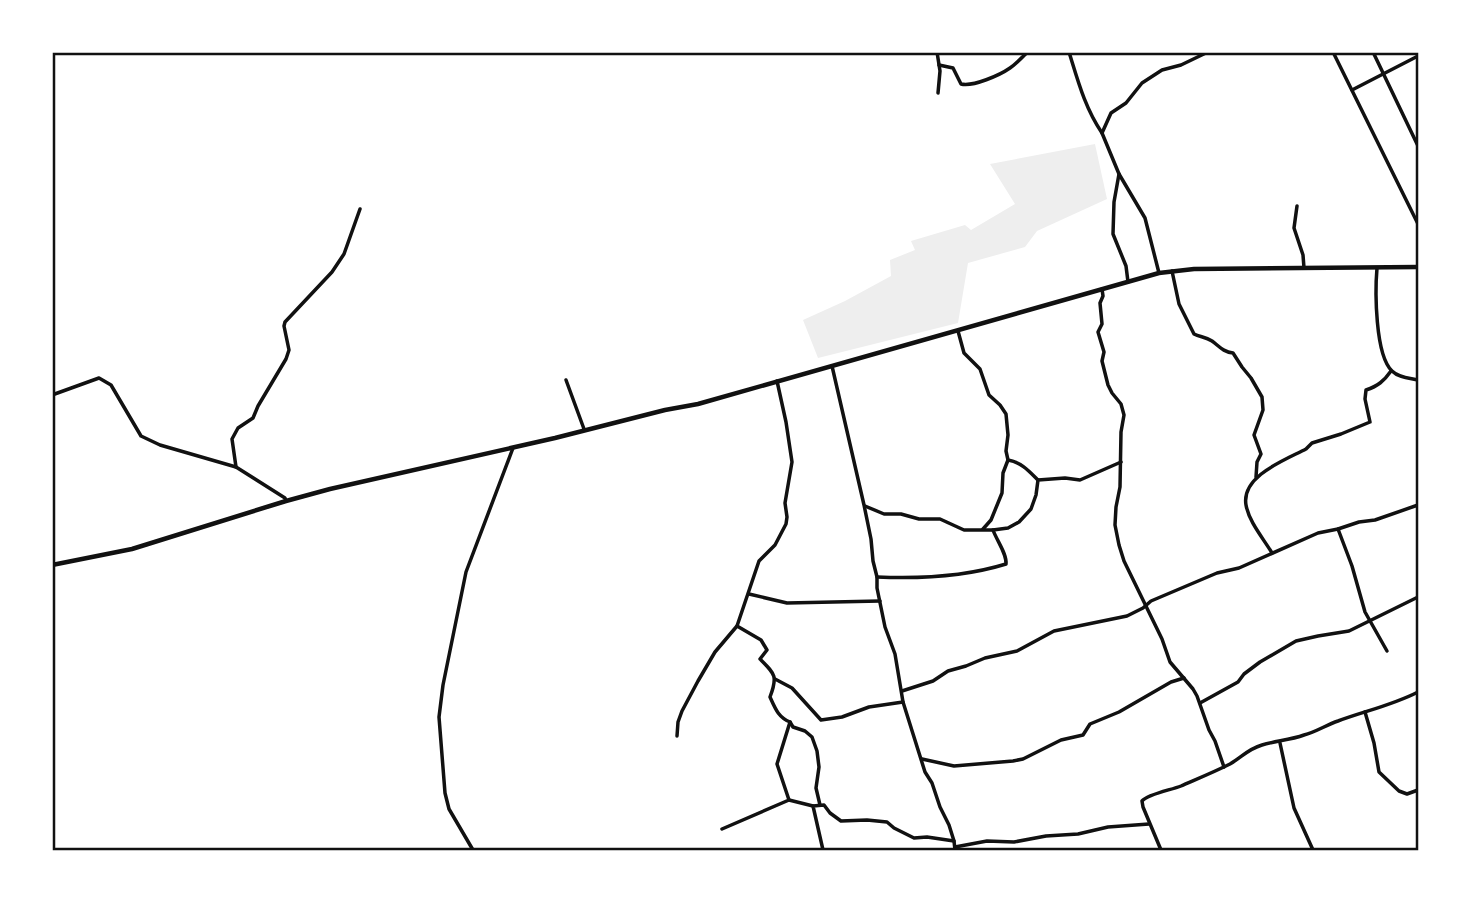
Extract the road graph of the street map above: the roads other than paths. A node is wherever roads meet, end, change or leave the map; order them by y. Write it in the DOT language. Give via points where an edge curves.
graph roads {
  1 [pos="937,52"];
  2 [pos="1028,52"];
  3 [pos="1069,52"];
  4 [pos="1208,52"];
  5 [pos="1333,52"];
  6 [pos="1373,52"];
  7 [pos="1419,56"];
  8 [pos="939,65"];
  9 [pos="1384,74"];
  10 [pos="1352,90"];
  11 [pos="938,93"];
  12 [pos="1102,133"];
  13 [pos="1419,146"];
  14 [pos="1119,174"];
  15 [pos="1297,206"];
  16 [pos="360,209"];
  17 [pos="1419,224"];
  18 [pos="1419,267"];
  19 [pos="1304,268"];
  20 [pos="1377,268"];
  21 [pos="1172,271"];
  22 [pos="1159,273"];
  23 [pos="1128,282"];
  24 [pos="1102,289"];
  25 [pos="958,331"];
  26 [pos="832,366"];
  27 [pos="1391,371"];
  28 [pos="566,380"];
  29 [pos="1419,380"];
  30 [pos="777,381"];
  31 [pos="52,395"];
  32 [pos="584,429"];
  33 [pos="513,448"];
  34 [pos="1008,460"];
  35 [pos="1121,462"];
  36 [pos="236,467"];
  37 [pos="1256,477"];
  38 [pos="1038,480"];
  39 [pos="286,501"];
  40 [pos="864,505"];
  41 [pos="1419,505"];
  42 [pos="983,529"];
  43 [pos="1338,529"];
  44 [pos="993,530"];
  45 [pos="1273,553"];
  46 [pos="52,565"];
  47 [pos="877,577"];
  48 [pos="749,594"];
  49 [pos="1419,597"];
  50 [pos="880,601"];
  51 [pos="1146,606"];
  52 [pos="1370,621"];
  53 [pos="737,626"];
  54 [pos="1387,651"];
  55 [pos="775,678"];
  56 [pos="1184,678"];
  57 [pos="902,691"];
  58 [pos="1419,692"];
  59 [pos="904,702"];
  60 [pos="1200,703"];
  61 [pos="1366,712"];
  62 [pos="790,722"];
  63 [pos="677,736"];
  64 [pos="1280,742"];
  65 [pos="922,759"];
  66 [pos="1224,767"];
  67 [pos="1419,790"];
  68 [pos="789,800"];
  69 [pos="820,805"];
  70 [pos="813,806"];
  71 [pos="1149,824"];
  72 [pos="722,829"];
  73 [pos="955,846"];
  74 [pos="473,850"];
  75 [pos="823,850"];
  76 [pos="1161,850"];
  77 [pos="1313,850"];
  1 -- 8 [label="street"];
  2 -- 8 [label="street" via="1012,67 967,86 961,84 953,68"];
  3 -- 12 [label="street" via="1085,102"];
  4 -- 12 [label="street" via="1142,83 1111,113"];
  5 -- 10 [label="street"];
  6 -- 9 [label="street"];
  7 -- 9 [label="street"];
  8 -- 11 [label="street"];
  9 -- 10 [label="street"];
  9 -- 13 [label="street"];
  10 -- 17 [label="street"];
  12 -- 14 [label="street"];
  14 -- 22 [label="street" via="1145,218"];
  14 -- 23 [label="street" via="1114,234"];
  15 -- 19 [label="street" via="1294,228"];
  16 -- 36 [label="street" via="344,254 285,322 289,350 281,369 253,418 234,433"];
  18 -- 20 [label="street"];
  19 -- 20 [label="street"];
  19 -- 21 [label="street"];
  20 -- 27 [label="street" via="1379,332"];
  21 -- 22 [label="street"];
  21 -- 37 [label="street" via="1179,303 1194,334 1233,353 1262,397 1263,410 1254,435 1261,454"];
  22 -- 23 [label="street"];
  23 -- 24 [label="street"];
  24 -- 25 [label="street"];
  24 -- 35 [label="street" via="1098,332 1108,385 1124,415"];
  25 -- 26 [label="street"];
  25 -- 34 [label="street" via="964,353 980,369 989,395 1006,414"];
  26 -- 30 [label="street"];
  26 -- 40 [label="street"];
  27 -- 29 [label="street"];
  27 -- 37 [label="street" via="1376,387 1366,390 1370,422 1312,443"];
  28 -- 32 [label="street"];
  30 -- 32 [label="street"];
  30 -- 48 [label="street" via="792,462 787,517 775,545 759,561"];
  31 -- 36 [label="street" via="99,378 111,385 141,436"];
  32 -- 33 [label="street"];
  33 -- 39 [label="street"];
  33 -- 74 [label="street" via="466,572 439,717 449,809"];
  34 -- 38 [label="street" via="1025,467"];
  34 -- 42 [label="street" via="1002,493"];
  35 -- 38 [label="street" via="1080,480"];
  35 -- 51 [label="street" via="1115,525 1125,561"];
  36 -- 39 [label="street"];
  37 -- 45 [label="street" via="1246,505"];
  38 -- 44 [label="street" via="1031,509 1019,522"];
  39 -- 46 [label="street" via="132,549"];
  40 -- 42 [label="street" via="884,514 940,519 964,530"];
  40 -- 47 [label="street"];
  41 -- 43 [label="street"];
  42 -- 44 [label="street"];
  43 -- 45 [label="street"];
  43 -- 52 [label="street"];
  44 -- 47 [label="street" via="1007,556 1006,564 933,578"];
  45 -- 51 [label="street"];
  47 -- 50 [label="street"];
  48 -- 50 [label="street" via="787,603"];
  48 -- 53 [label="street"];
  49 -- 52 [label="street"];
  50 -- 57 [label="street"];
  51 -- 56 [label="street" via="1170,662"];
  51 -- 57 [label="street" via="1127,616 1054,631 1017,651 985,658"];
  52 -- 54 [label="street"];
  52 -- 60 [label="street" via="1349,631 1296,641"];
  53 -- 55 [label="street" via="761,640 767,650 760,659"];
  53 -- 63 [label="street" via="693,690 678,722"];
  55 -- 59 [label="street" via="792,688 821,720"];
  55 -- 62 [label="street" via="770,697 776,712"];
  56 -- 60 [label="street"];
  56 -- 65 [label="street" via="1090,724 1083,735 1061,740 1023,759 954,766"];
  57 -- 59 [label="street"];
  58 -- 61 [label="street"];
  59 -- 65 [label="street"];
  60 -- 66 [label="street"];
  61 -- 64 [label="street"];
  61 -- 67 [label="street" via="1379,772 1399,791"];
  62 -- 68 [label="street" via="777,764"];
  62 -- 69 [label="street" via="813,737"];
  64 -- 66 [label="street" via="1250,749"];
  64 -- 77 [label="street" via="1294,808"];
  65 -- 73 [label="street"];
  66 -- 71 [label="street" via="1143,799"];
  68 -- 70 [label="street"];
  68 -- 72 [label="street"];
  69 -- 70 [label="street"];
  69 -- 73 [label="street" via="841,821 887,822 915,838"];
  70 -- 75 [label="street"];
  71 -- 73 [label="street"];
  71 -- 76 [label="street"];
}
